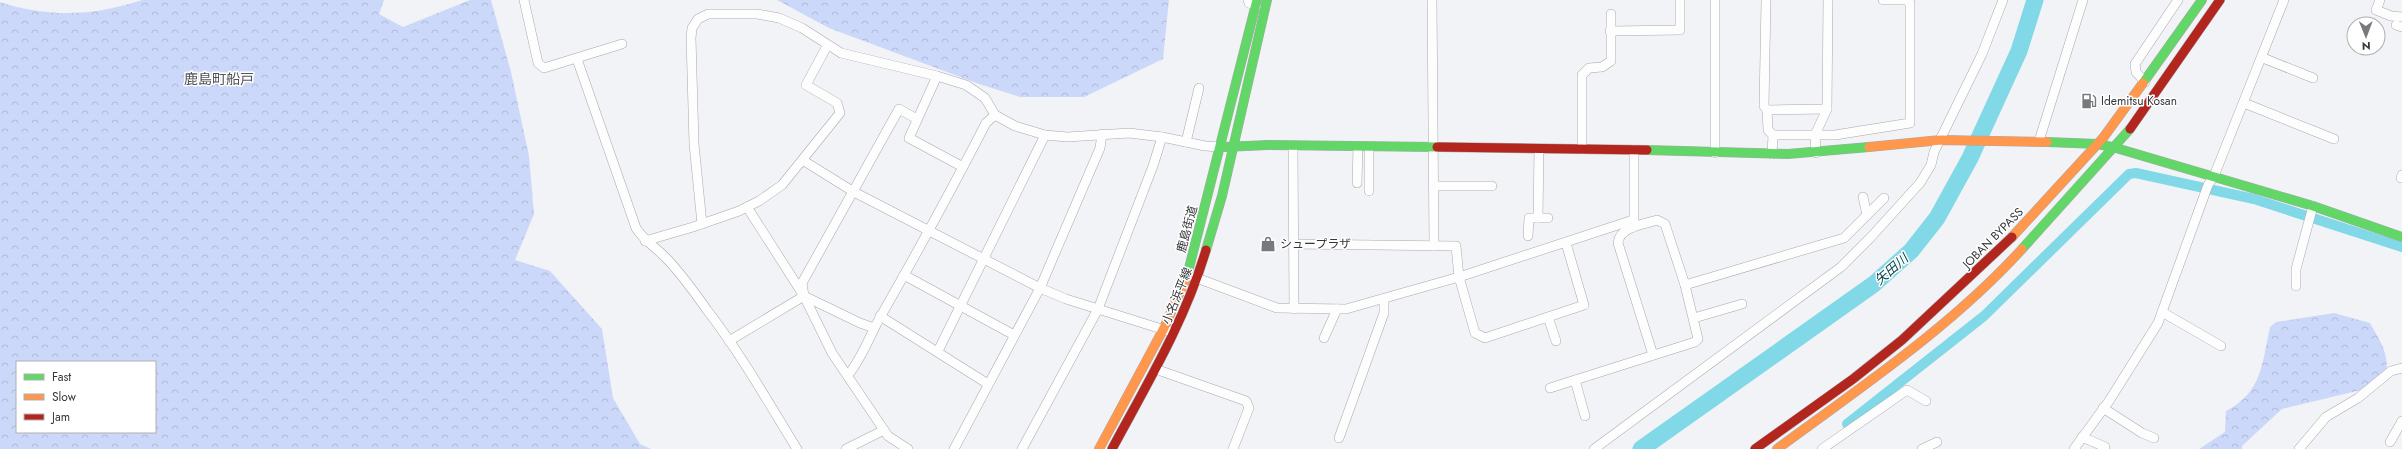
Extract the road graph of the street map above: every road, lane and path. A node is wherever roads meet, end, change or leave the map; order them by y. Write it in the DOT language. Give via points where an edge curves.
graph roads {
  1 [pos="524,0"];
  2 [pos="1248,0"];
  3 [pos="1267,0"];
  4 [pos="1432,0"];
  5 [pos="1680,0"];
  6 [pos="1715,0"];
  7 [pos="1766,0"];
  8 [pos="1828,0"];
  9 [pos="1883,0"];
  10 [pos="2003,0"];
  11 [pos="2083,0"];
  12 [pos="2178,0"];
  13 [pos="2202,0"];
  14 [pos="2220,0"];
  15 [pos="2284,0"];
  16 [pos="2380,0"];
  17 [pos="1256,3"];
  18 [pos="1611,14"];
  19 [pos="2402,17"];
  20 [pos="1610,31"];
  21 [pos="622,44"];
  22 [pos="827,46"];
  23 [pos="2263,58"];
  24 [pos="577,59"];
  25 [pos="937,76"];
  26 [pos="2313,78"];
  27 [pos="2144,82"];
  28 [pos="1199,88"];
  29 [pos="2244,103"];
  30 [pos="1827,109"];
  31 [pos="1767,110"];
  32 [pos="995,115"];
  33 [pos="917,119"];
  34 [pos="1102,134"];
  35 [pos="1045,135"];
  36 [pos="1772,135"];
  37 [pos="1815,135"];
  38 [pos="1162,137"];
  39 [pos="2334,139"];
  40 [pos="1945,140"];
  41 [pos="2039,141"];
  42 [pos="1186,142"];
  43 [pos="2098,144"];
  44 [pos="1293,146"];
  45 [pos="1221,147"];
  46 [pos="1233,147"];
  47 [pos="1358,147"];
  48 [pos="1369,147"];
  49 [pos="1433,148"];
  50 [pos="2116,148"];
  51 [pos="1539,149"];
  52 [pos="1582,149"];
  53 [pos="1634,150"];
  54 [pos="1715,153"];
  55 [pos="1772,154"];
  56 [pos="1816,154"];
  57 [pos="804,161"];
  58 [pos="963,166"];
  59 [pos="2214,176"];
  60 [pos="1357,183"];
  61 [pos="1434,186"];
  62 [pos="1492,186"];
  63 [pos="1368,191"];
  64 [pos="854,192"];
  65 [pos="1863,197"];
  66 [pos="1884,198"];
  67 [pos="2313,206"];
  68 [pos="746,207"];
  69 [pos="1867,215"];
  70 [pos="702,224"];
  71 [pos="1634,224"];
  72 [pos="930,232"];
  73 [pos="1528,236"];
  74 [pos="2402,237"];
  75 [pos="645,242"];
  76 [pos="1566,243"];
  77 [pos="1293,244"];
  78 [pos="1434,246"];
  79 [pos="985,260"];
  80 [pos="904,275"];
  81 [pos="1187,276"];
  82 [pos="1459,277"];
  83 [pos="1198,278"];
  84 [pos="1685,285"];
  85 [pos="2296,286"];
  86 [pos="1040,288"];
  87 [pos="804,296"];
  88 [pos="1384,299"];
  89 [pos="1742,304"];
  90 [pos="961,306"];
  91 [pos="1098,309"];
  92 [pos="1294,309"];
  93 [pos="1337,309"];
  94 [pos="2162,312"];
  95 [pos="880,316"];
  96 [pos="1548,317"];
  97 [pos="1694,318"];
  98 [pos="874,328"];
  99 [pos="1164,328"];
  100 [pos="1175,334"];
  101 [pos="1014,336"];
  102 [pos="1324,338"];
  103 [pos="729,341"];
  104 [pos="1556,341"];
  105 [pos="2221,346"];
  106 [pos="938,351"];
  107 [pos="1653,355"];
  108 [pos="2402,368"];
  109 [pos="1162,371"];
  110 [pos="848,375"];
  111 [pos="1574,380"];
  112 [pos="988,384"];
  113 [pos="1550,388"];
  114 [pos="1926,401"];
  115 [pos="2104,408"];
  116 [pos="1585,416"];
  117 [pos="2402,421"];
  118 [pos="884,430"];
  119 [pos="2082,437"];
  120 [pos="1339,438"];
  121 [pos="2154,438"];
  122 [pos="1938,442"];
  123 [pos="2390,442"];
  124 [pos="2105,447"];
  125 [pos="797,449"];
  126 [pos="846,449"];
  127 [pos="908,449"];
  128 [pos="954,449"];
  129 [pos="1022,449"];
  130 [pos="1099,449"];
  131 [pos="1112,449"];
  132 [pos="1233,449"];
  133 [pos="1594,449"];
  134 [pos="1756,449"];
  135 [pos="1777,449"];
  136 [pos="1822,449"];
  137 [pos="1924,449"];
  138 [pos="2074,449"];
  139 [pos="2300,449"];
  1 -- 24 [label="street" via="540,66 548,68"];
  2 -- 17 [label="street" via="1249,3"];
  3 -- 46 [label="main road, 小名浜平線"];
  4 -- 49 [label="street"];
  5 -- 20 [label="street" via="1680,30"];
  6 -- 54 [label="street"];
  7 -- 31 [label="street" via="1764,106"];
  8 -- 30 [label="street"];
  9 -- 37 [label="street" via="1906,0 1910,3 1910,123 1836,135"];
  10 -- 40 [label="street"];
  11 -- 41 [label="street"];
  12 -- 27 [label="street" via="2135,64 2136,72"];
  13 -- 27 [label="main road, JOBAN BYPASS"];
  14 -- 50 [label="main road"];
  15 -- 23 [label="street"];
  16 -- 19 [label="street" via="2376,10"];
  17 -- 45 [label="main road, 鹿島街道"];
  18 -- 20 [label="street"];
  20 -- 52 [label="street" via="1611,61 1602,67 1589,68 1582,75"];
  21 -- 24 [label="street"];
  22 -- 25 [label="street" via="840,53"];
  22 -- 57 [label="street" via="806,85 837,103 840,113"];
  22 -- 70 [label="street" via="802,28 779,18 757,14 708,14 698,19 692,28 691,38 694,144"];
  23 -- 26 [label="street"];
  23 -- 29 [label="street"];
  24 -- 75 [label="street" via="633,221"];
  25 -- 32 [label="street" via="966,86 985,98"];
  25 -- 33 [label="street"];
  27 -- 43 [label="main road, JOBAN BYPASS"];
  28 -- 42 [label="street"];
  29 -- 39 [label="street"];
  29 -- 59 [label="street"];
  30 -- 31 [label="street"];
  30 -- 37 [label="street"];
  31 -- 36 [label="street" via="1768,130"];
  32 -- 35 [label="street" via="1015,126"];
  32 -- 58 [label="street" via="986,123"];
  33 -- 58 [label="street" via="909,138"];
  33 -- 64 [label="street" via="899,109"];
  34 -- 35 [label="street" via="1067,137"];
  34 -- 38 [label="street" via="1129,133"];
  34 -- 86 [label="street" via="1100,148"];
  35 -- 79 [label="street"];
  36 -- 37 [label="street"];
  36 -- 55 [label="street"];
  37 -- 56 [label="street"];
  38 -- 42 [label="street"];
  38 -- 91 [label="street" via="1154,166"];
  40 -- 41 [label="main road"];
  40 -- 56 [label="main road"];
  40 -- 133 [label="street" via="1920,183 1841,267"];
  41 -- 43 [label="main road"];
  42 -- 45 [label="street"];
  43 -- 50 [label="main road"];
  43 -- 134 [label="main road, JOBAN BYPASS" via="1987,262 1902,340"];
  44 -- 46 [label="main road"];
  44 -- 47 [label="main road"];
  44 -- 77 [label="street"];
  45 -- 46 [label="main road"];
  45 -- 81 [label="main road, 鹿島街道"];
  46 -- 83 [label="main road, 小名浜平線" via="1222,196"];
  47 -- 48 [label="main road"];
  47 -- 60 [label="street"];
  48 -- 49 [label="main road"];
  48 -- 63 [label="street"];
  49 -- 51 [label="main road"];
  49 -- 61 [label="street"];
  50 -- 59 [label="main road"];
  50 -- 135 [label="main road" via="2037,235 1961,308 1862,388"];
  51 -- 52 [label="main road"];
  51 -- 73 [label="street" via="1543,218 1529,218"];
  52 -- 53 [label="main road"];
  53 -- 54 [label="main road"];
  53 -- 71 [label="street"];
  54 -- 55 [label="main road"];
  55 -- 56 [label="main road"];
  57 -- 64 [label="street"];
  57 -- 68 [label="street" via="782,185"];
  58 -- 72 [label="street"];
  59 -- 67 [label="main road"];
  59 -- 94 [label="street" via="2208,185"];
  61 -- 62 [label="street"];
  61 -- 78 [label="street"];
  64 -- 72 [label="street"];
  64 -- 87 [label="street" via="802,283"];
  65 -- 69 [label="street"];
  66 -- 69 [label="street"];
  67 -- 74 [label="main road"];
  67 -- 85 [label="street" via="2296,269"];
  68 -- 70 [label="street"];
  68 -- 87 [label="street"];
  69 -- 84 [label="street" via="1844,238"];
  70 -- 75 [label="street"];
  71 -- 76 [label="street"];
  71 -- 84 [label="street" via="1657,220 1664,222"];
  71 -- 107 [label="street" via="1622,234 1618,243"];
  72 -- 79 [label="street"];
  72 -- 80 [label="street"];
  75 -- 103 [label="street" via="654,246 668,260"];
  76 -- 82 [label="street"];
  76 -- 96 [label="street" via="1584,305"];
  77 -- 78 [label="street"];
  77 -- 92 [label="street"];
  78 -- 82 [label="street" via="1456,246"];
  79 -- 86 [label="street"];
  79 -- 90 [label="street"];
  80 -- 90 [label="street"];
  80 -- 95 [label="street"];
  81 -- 83 [label="street"];
  81 -- 99 [label="main road, 鹿島街道"];
  82 -- 88 [label="street"];
  82 -- 96 [label="street" via="1475,333 1485,338"];
  83 -- 92 [label="street" via="1277,308"];
  83 -- 100 [label="main road, 小名浜平線"];
  84 -- 97 [label="street"];
  86 -- 91 [label="street"];
  86 -- 101 [label="street"];
  87 -- 98 [label="street" via="860,324"];
  87 -- 103 [label="street"];
  87 -- 110 [label="street" via="832,353"];
  88 -- 93 [label="street"];
  88 -- 120 [label="street" via="1384,313"];
  89 -- 97 [label="street"];
  90 -- 101 [label="street"];
  90 -- 106 [label="street"];
  91 -- 99 [label="street"];
  91 -- 129 [label="street"];
  92 -- 93 [label="street"];
  93 -- 102 [label="street"];
  94 -- 105 [label="street"];
  94 -- 115 [label="street" via="2152,334"];
  95 -- 98 [label="street"];
  95 -- 106 [label="street"];
  96 -- 104 [label="street"];
  97 -- 107 [label="street" via="1698,335 1695,342"];
  98 -- 110 [label="street" via="856,365"];
  99 -- 100 [label="street"];
  99 -- 130 [label="main road, 鹿島街道"];
  100 -- 131 [label="main road, 小名浜平線"];
  101 -- 112 [label="street"];
  103 -- 125 [label="street"];
  106 -- 112 [label="street"];
  107 -- 111 [label="street"];
  108 -- 139 [label="street" via="2391,371 2358,398 2326,417"];
  109 -- 132 [label="street" via="1246,402 1249,408"];
  110 -- 118 [label="street"];
  111 -- 113 [label="street"];
  111 -- 116 [label="street"];
  112 -- 128 [label="street"];
  114 -- 136 [label="street" via="1907,390"];
  115 -- 119 [label="street"];
  115 -- 121 [label="street"];
  117 -- 123 [label="street"];
  118 -- 126 [label="street"];
  118 -- 127 [label="street" via="888,436"];
  119 -- 124 [label="street"];
  119 -- 138 [label="street"];
  122 -- 137 [label="street"];
}
